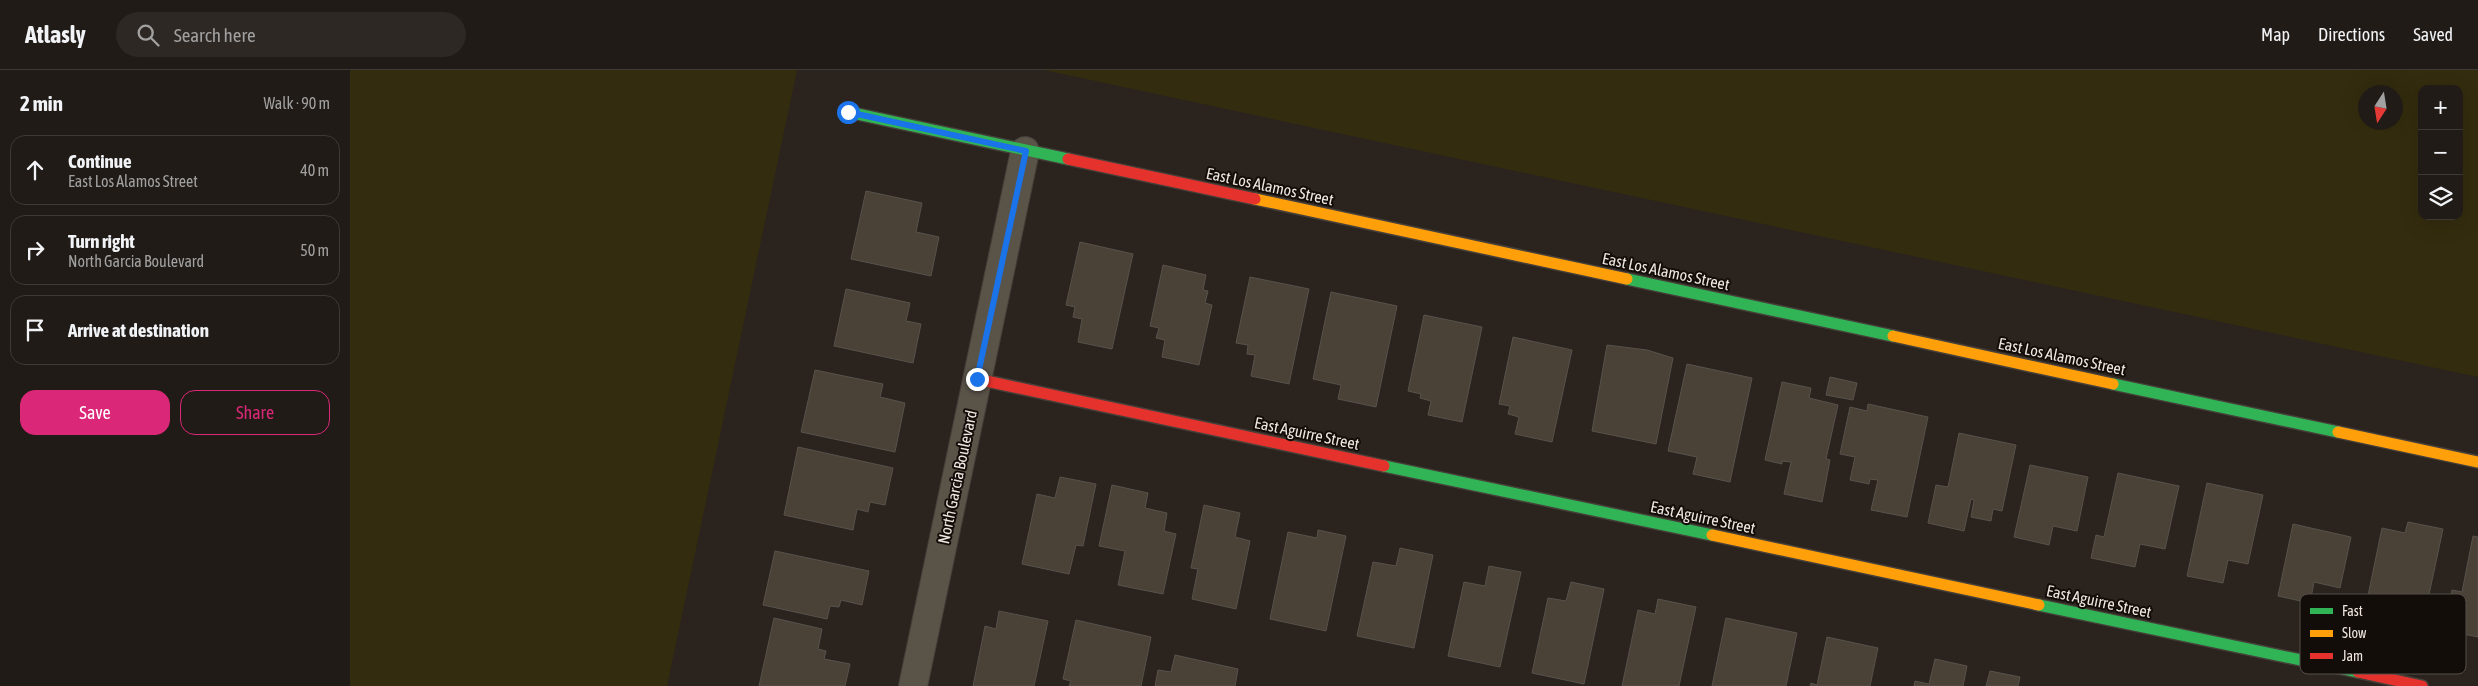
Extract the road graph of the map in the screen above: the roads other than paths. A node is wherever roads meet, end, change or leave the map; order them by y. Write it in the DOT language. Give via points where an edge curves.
graph roads {
  1 [pos="848,112"];
  2 [pos="1026,151"];
  3 [pos="977,379"];
  4 [pos="2478,462"];
  5 [pos="2300,660"];
  6 [pos="2366,674"];
  7 [pos="912,686"];
  8 [pos="2422,686"];
  1 -- 2 [label="street, East Los Alamos Street"];
  2 -- 3 [label="street, North Garcia Boulevard"];
  2 -- 4 [label="street, East Los Alamos Street"];
  3 -- 5 [label="street, East Aguirre Street"];
  3 -- 7 [label="street, North Garcia Boulevard"];
  6 -- 8 [label="street, East Aguirre Street"];
}
